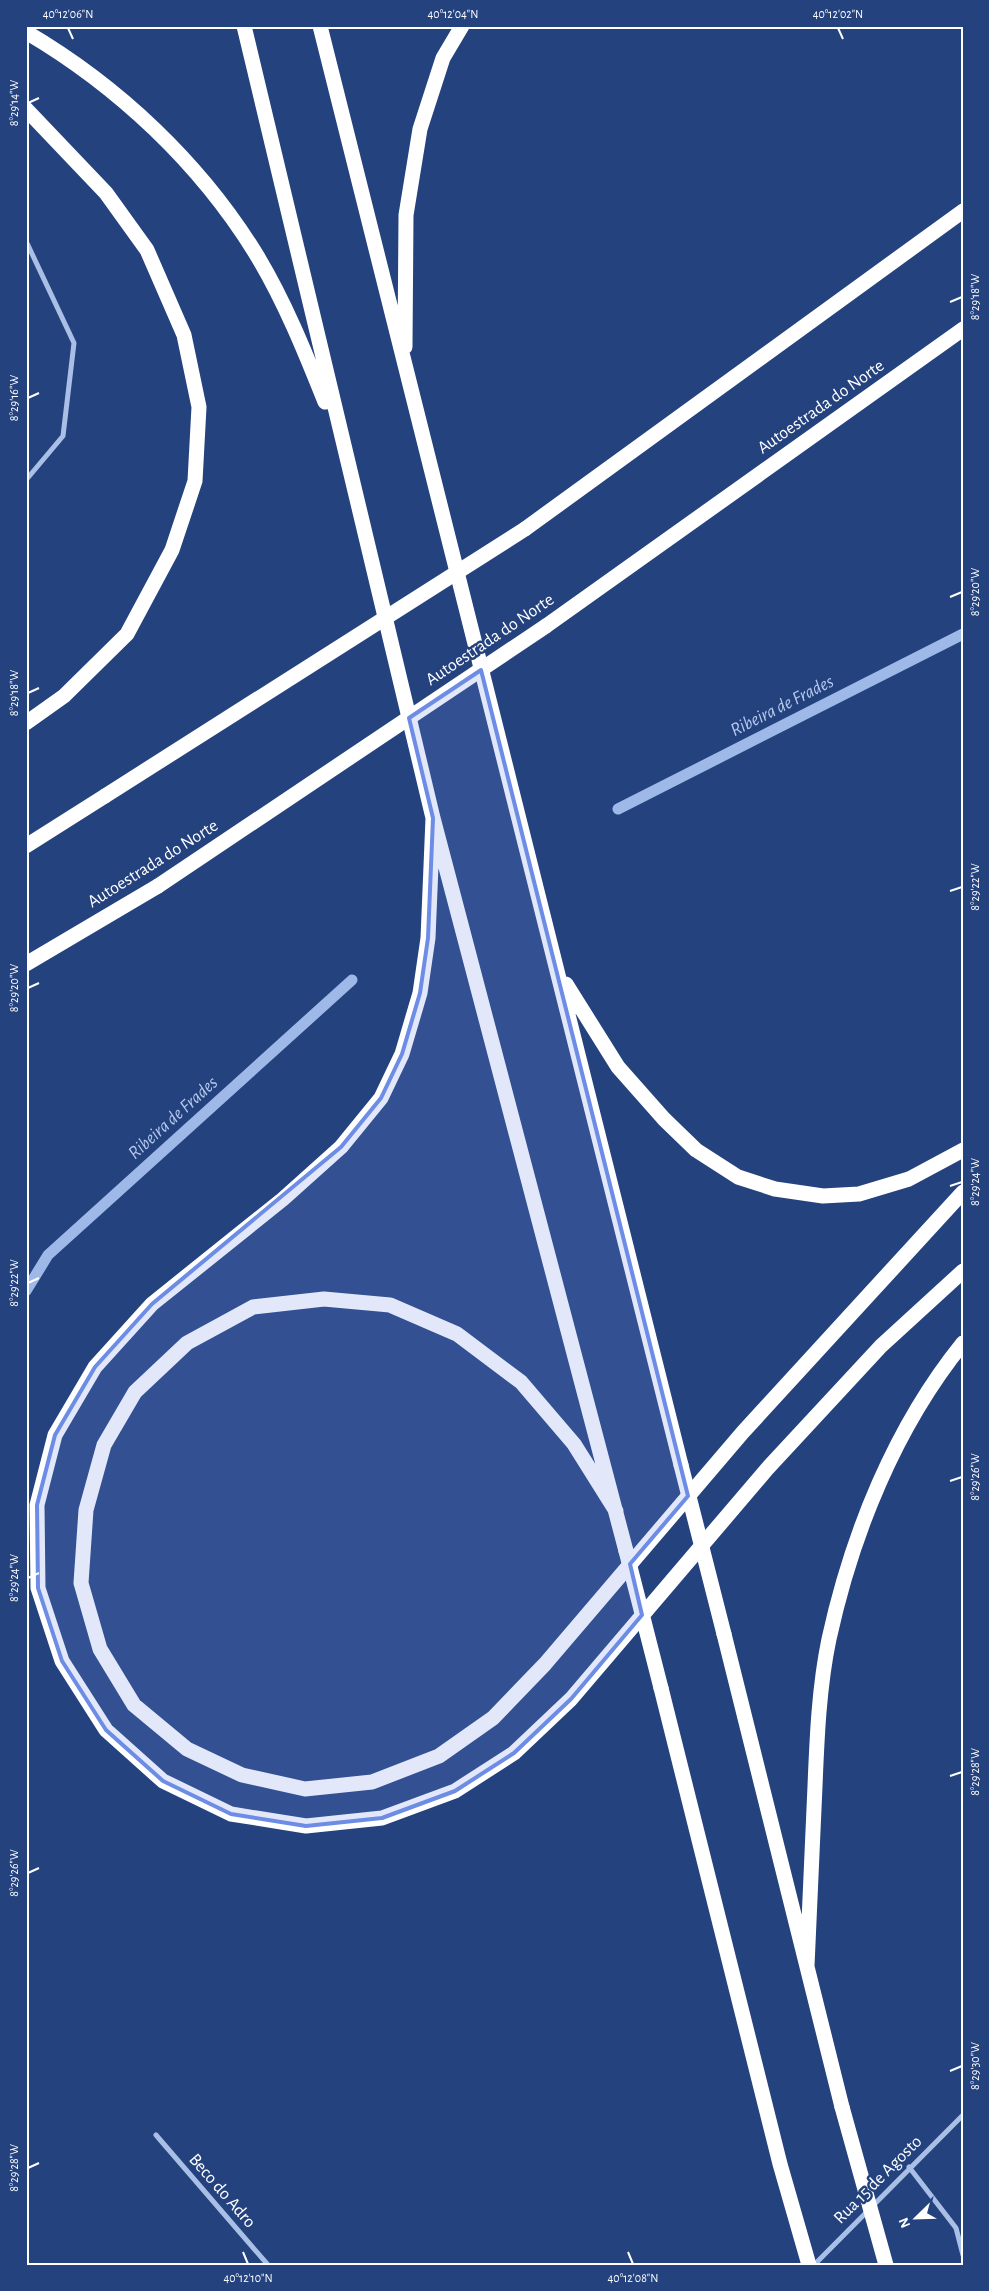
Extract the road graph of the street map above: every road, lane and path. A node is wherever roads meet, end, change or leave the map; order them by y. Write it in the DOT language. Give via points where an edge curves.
graph roads {
  1 [pos="244,26"];
  2 [pos="320,26"];
  3 [pos="462,26"];
  4 [pos="26,32"];
  5 [pos="26,109"];
  6 [pos="963,211"];
  7 [pos="26,240"];
  8 [pos="963,329"];
  9 [pos="405,368"];
  10 [pos="344,447"];
  11 [pos="26,480"];
  12 [pos="26,723"];
  13 [pos="433,818"];
  14 [pos="26,846"];
  15 [pos="26,964"];
  16 [pos="558,972"];
  17 [pos="963,1150"];
  18 [pos="963,1192"];
  19 [pos="963,1271"];
  20 [pos="963,1343"];
  21 [pos="616,1511"];
  22 [pos="807,1966"];
  23 [pos="963,2115"];
  24 [pos="156,2135"];
  25 [pos="909,2167"];
  26 [pos="963,2255"];
  27 [pos="268,2265"];
  28 [pos="809,2265"];
  29 [pos="814,2265"];
  30 [pos="886,2265"];
  1 -- 10 [label="highway"];
  2 -- 9 [label="highway"];
  3 -- 9 [label="highway" via="443,58 420,129 406,215"];
  4 -- 10 [label="highway" via="96,77 156,131 211,191 260,263 300,340"];
  5 -- 12 [label="highway" via="106,193 147,250 184,334 199,407 195,481 172,550 127,634 64,696"];
  6 -- 14 [label="highway, bridge" via="525,529"];
  7 -- 11 [label="street" via="74,343 63,436"];
  8 -- 15 [label="highway, Autoestrada do Norte, bridge" via="546,626 158,886"];
  9 -- 16 [label="highway"];
  10 -- 13 [label="highway"];
  13 -- 19 [label="highway" via="428,938 420,993 402,1054 381,1098 341,1147 283,1199 152,1304 95,1367 55,1435 37,1505 38,1588 62,1661 106,1730 163,1781 231,1814 306,1826 382,1818 455,1791 514,1753 571,1700 767,1469 881,1346"];
  13 -- 21 [label="highway"];
  16 -- 17 [label="highway" via="618,1067 696,1150 738,1177 775,1190 823,1196 860,1194 910,1179"];
  16 -- 22 [label="highway, bridge"];
  18 -- 21 [label="highway" via="743,1432 545,1664 493,1718 439,1756 372,1782 305,1789 242,1776 187,1749 134,1705 100,1649 81,1583 86,1510 104,1445 135,1392 187,1343 253,1307 324,1299 390,1305 457,1334 521,1382 574,1444"];
  20 -- 22 [label="highway" via="946,1364 890,1458 853,1548 829,1641 818,1730"];
  21 -- 28 [label="highway, bridge" via="780,2164"];
  22 -- 30 [label="highway, bridge"];
  23 -- 25 [label="street, Rua 15 de Agosto"];
  24 -- 27 [label="street, Beco do Adro"];
  25 -- 26 [label="street" via="956,2228"];
  25 -- 29 [label="street, Rua 15 de Agosto"];
}
